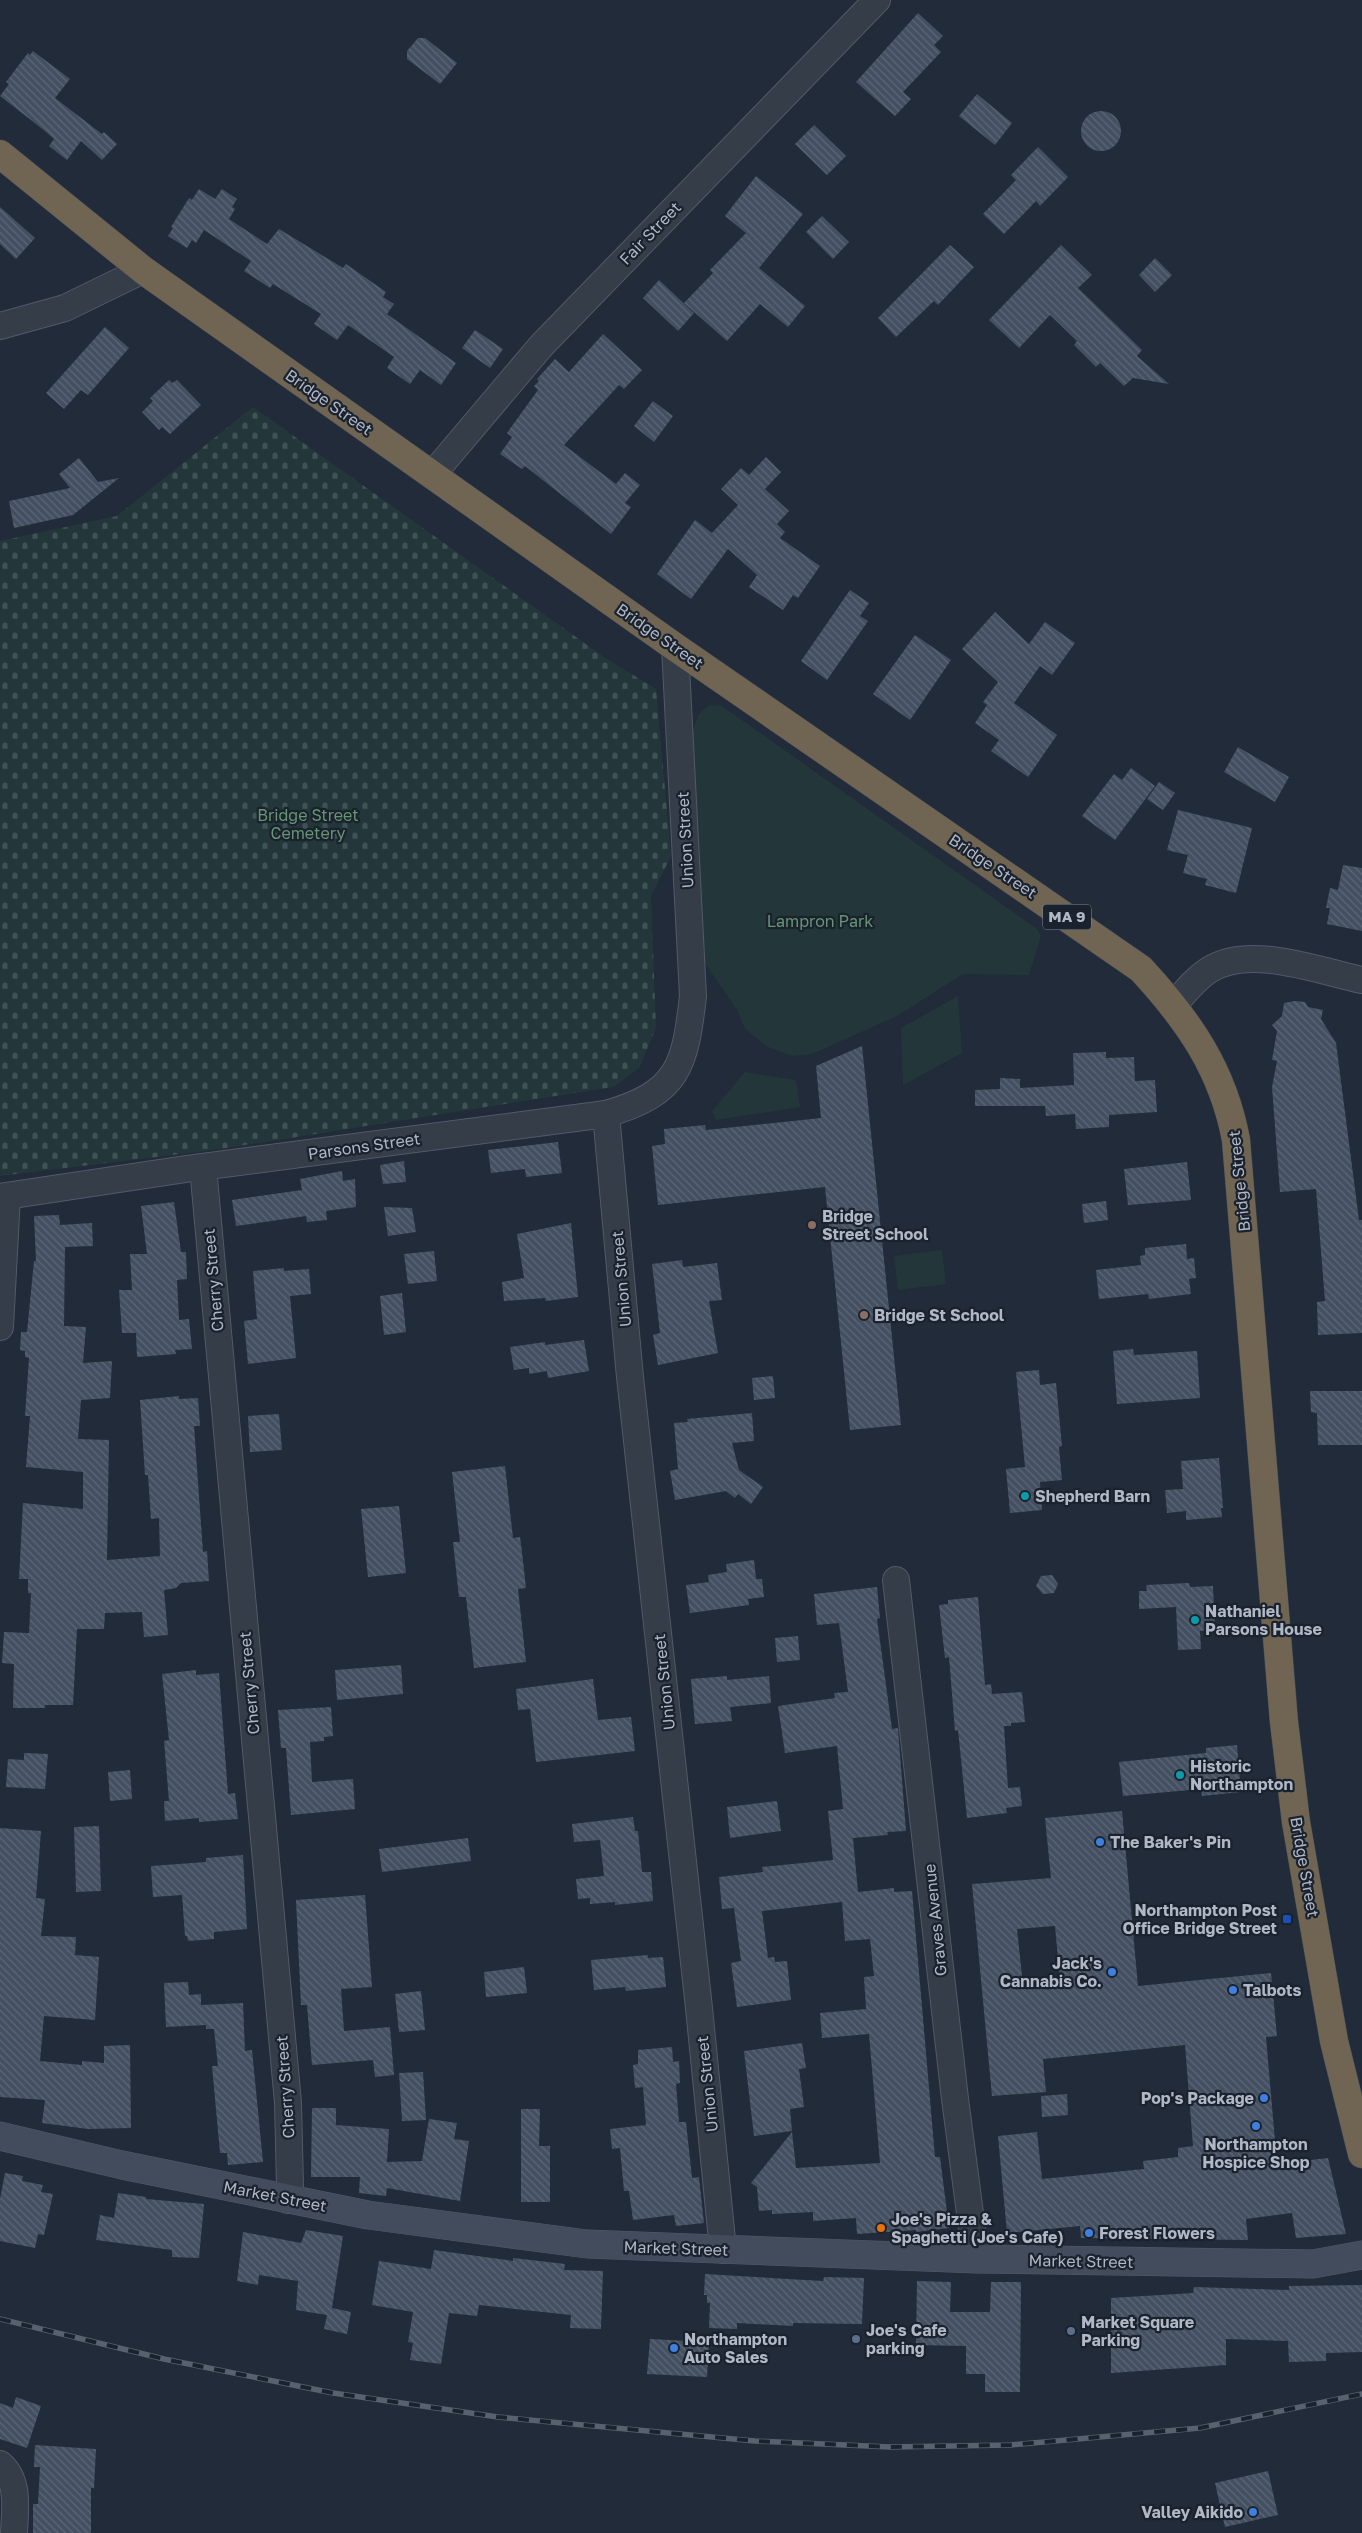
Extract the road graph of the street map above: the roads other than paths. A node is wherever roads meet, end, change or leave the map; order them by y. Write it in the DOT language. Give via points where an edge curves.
graph roads {
  1 [pos="877,0"];
  2 [pos="0,154"];
  3 [pos="143,270"];
  4 [pos="0,326"];
  5 [pos="432,475"];
  6 [pos="675,647"];
  7 [pos="1362,980"];
  8 [pos="1174,1005"];
  9 [pos="688,1034"];
  10 [pos="606,1114"];
  11 [pos="203,1167"];
  12 [pos="3,1196"];
  13 [pos="0,1327"];
  14 [pos="896,1580"];
  15 [pos="0,2136"];
  16 [pos="1362,2154"];
  17 [pos="288,2200"];
  18 [pos="722,2250"];
  19 [pos="1362,2255"];
  20 [pos="976,2259"];
  21 [pos="0,2464"];
  22 [pos="14,2533"];
  1 -- 5 [label="street, Fair Street" via="541,346"];
  2 -- 3 [label="highway, Bridge Street / MA 9"];
  3 -- 4 [label="street" via="65,308"];
  3 -- 5 [label="highway, Bridge Street / MA 9"];
  5 -- 6 [label="highway, Bridge Street / MA 9"];
  6 -- 8 [label="highway, Bridge Street / MA 9" via="1141,969"];
  6 -- 9 [label="street, Union Street" via="693,996"];
  7 -- 8 [label="street" via="1267,960 1247,959 1210,970 1196,980"];
  8 -- 16 [label="highway, Bridge Street / MA 9" via="1198,1038 1214,1069 1236,1140 1284,1722 1296,1822 1334,2041"];
  9 -- 10 [label="street, Parsons Street" via="679,1064 657,1094 634,1106"];
  10 -- 11 [label="street, Parsons Street"];
  10 -- 18 [label="street, Union Street" via="630,1377"];
  11 -- 12 [label="street, Parsons Street"];
  11 -- 17 [label="street, Cherry Street" via="288,2103"];
  12 -- 13 [label="street"];
  14 -- 20 [label="street, Graves Avenue"];
  15 -- 17 [label="street, Market Street"];
  17 -- 18 [label="street, Market Street" via="414,2222 588,2244"];
  18 -- 20 [label="street, Market Street"];
  19 -- 20 [label="street, Market Street" via="1313,2264"];
  21 -- 22 [label="street" via="9,2474 15,2489"];
}
